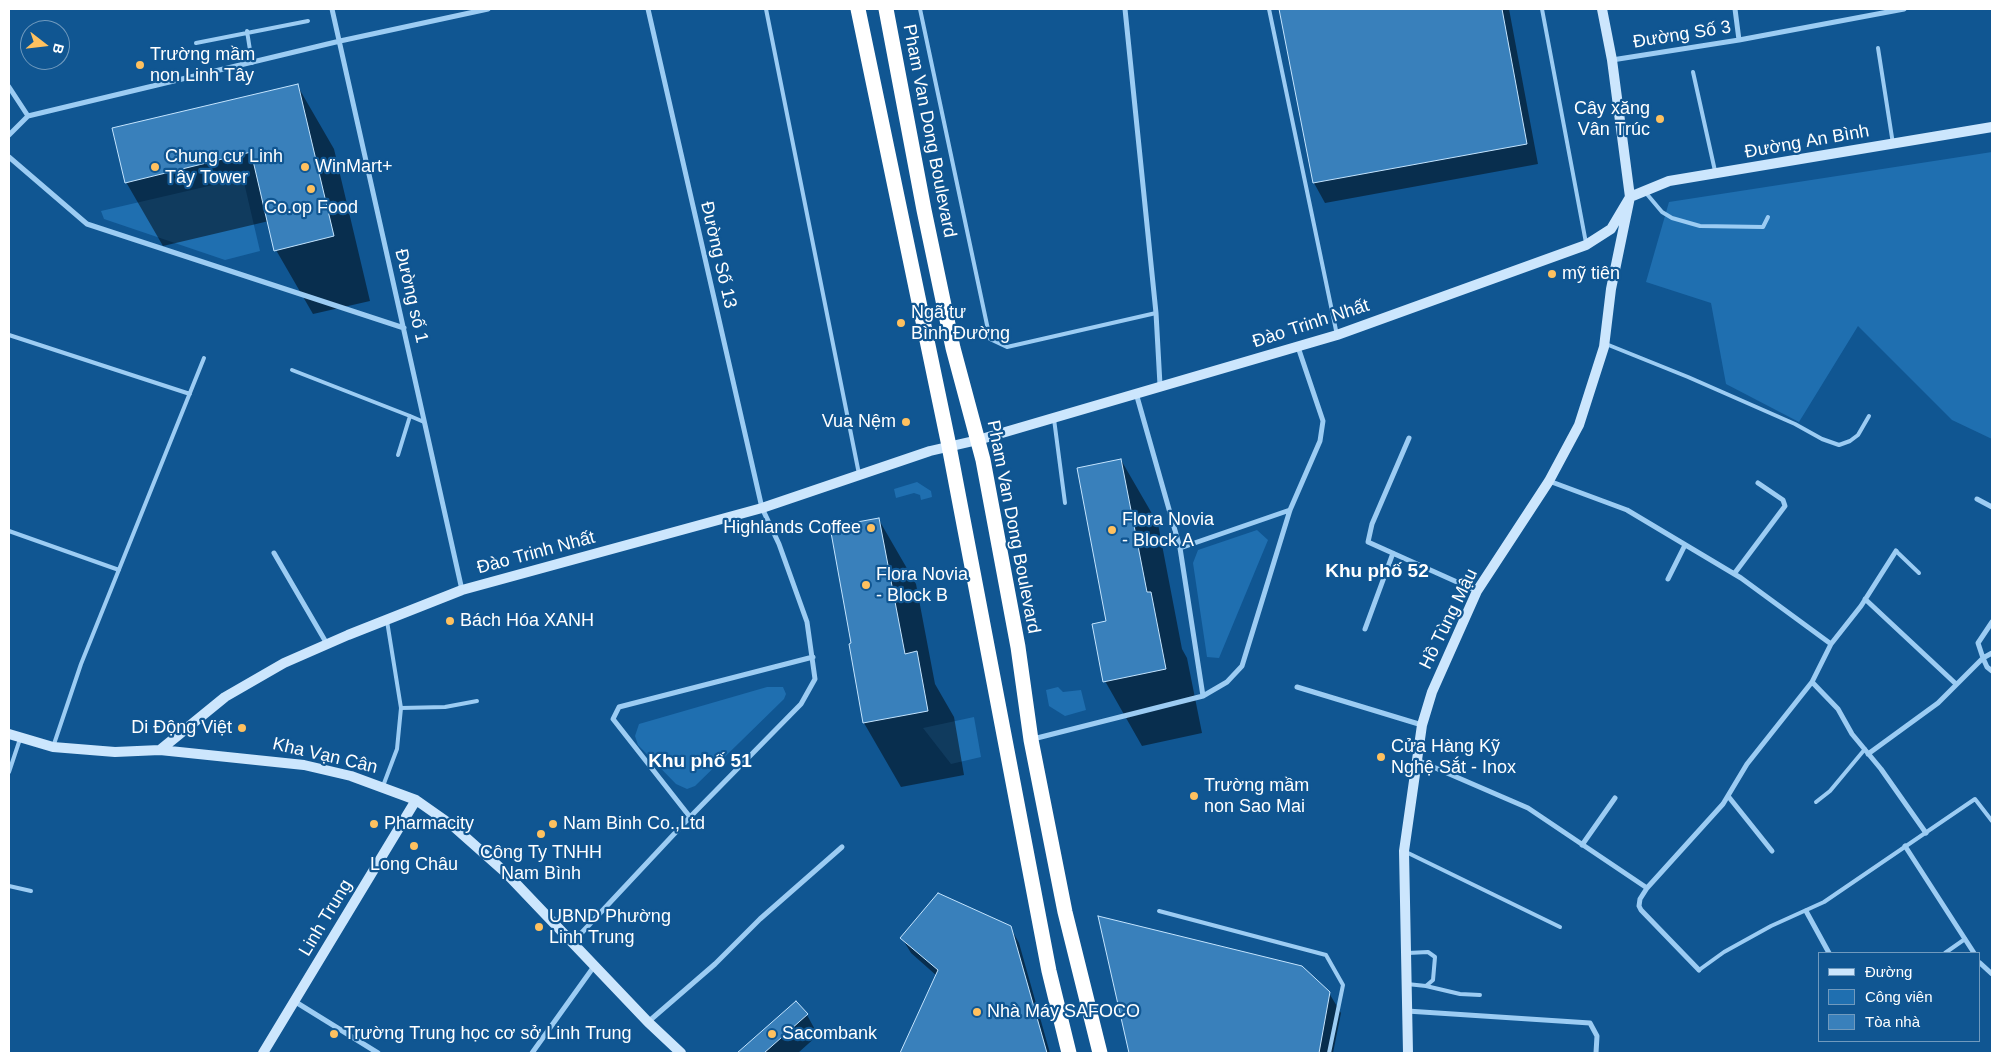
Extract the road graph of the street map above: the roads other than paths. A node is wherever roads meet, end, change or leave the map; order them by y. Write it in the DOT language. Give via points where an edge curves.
graph roads {
  1 [pos="332,9"];
  2 [pos="488,9"];
  3 [pos="648,9"];
  4 [pos="766,9"];
  5 [pos="858,9"];
  6 [pos="886,9"];
  7 [pos="920,9"];
  8 [pos="1125,9"];
  9 [pos="1269,9"];
  10 [pos="1542,9"];
  11 [pos="1602,9"];
  12 [pos="1735,9"];
  13 [pos="1904,9"];
  14 [pos="1878,11"];
  15 [pos="308,21"];
  16 [pos="247,32"];
  17 [pos="1739,40"];
  18 [pos="340,41"];
  19 [pos="196,43"];
  20 [pos="1878,48"];
  21 [pos="1612,60"];
  22 [pos="252,63"];
  23 [pos="1693,72"];
  24 [pos="9,87"];
  25 [pos="28,116"];
  26 [pos="1992,127"];
  27 [pos="9,135"];
  28 [pos="1893,144"];
  29 [pos="9,157"];
  30 [pos="1716,174"];
  31 [pos="1644,190"];
  32 [pos="1630,197"];
  33 [pos="1768,217"];
  34 [pos="1586,245"];
  35 [pos="1156,313"];
  36 [pos="404,328"];
  37 [pos="9,334"];
  38 [pos="1336,335"];
  39 [pos="1604,343"];
  40 [pos="1298,346"];
  41 [pos="204,358"];
  42 [pos="292,370"];
  43 [pos="1160,385"];
  44 [pos="1136,393"];
  45 [pos="190,394"];
  46 [pos="410,416"];
  47 [pos="1054,416"];
  48 [pos="1869,416"];
  49 [pos="425,422"];
  50 [pos="1409,438"];
  51 [pos="978,440"];
  52 [pos="949,446"];
  53 [pos="398,455"];
  54 [pos="860,476"];
  55 [pos="1549,481"];
  56 [pos="1758,483"];
  57 [pos="1976,499"];
  58 [pos="1065,504"];
  59 [pos="1992,507"];
  60 [pos="762,508"];
  61 [pos="1290,510"];
  62 [pos="9,531"];
  63 [pos="1685,545"];
  64 [pos="1180,548"];
  65 [pos="1896,551"];
  66 [pos="274,553"];
  67 [pos="1393,553"];
  68 [pos="119,570"];
  69 [pos="1919,573"];
  70 [pos="1734,574"];
  71 [pos="1668,579"];
  72 [pos="462,590"];
  73 [pos="1478,591"];
  74 [pos="1865,599"];
  75 [pos="387,619"];
  76 [pos="1992,622"];
  77 [pos="1365,629"];
  78 [pos="327,644"];
  79 [pos="1831,644"];
  80 [pos="1992,653"];
  81 [pos="813,657"];
  82 [pos="1983,658"];
  83 [pos="1992,671"];
  84 [pos="1812,682"];
  85 [pos="1956,684"];
  86 [pos="1297,686"];
  87 [pos="1203,696"];
  88 [pos="477,701"];
  89 [pos="401,708"];
  90 [pos="1422,725"];
  91 [pos="9,734"];
  92 [pos="20,737"];
  93 [pos="1031,740"];
  94 [pos="53,747"];
  95 [pos="1864,749"];
  96 [pos="160,750"];
  97 [pos="1868,754"];
  98 [pos="1417,760"];
  99 [pos="9,772"];
  100 [pos="382,786"];
  101 [pos="1728,796"];
  102 [pos="1615,798"];
  103 [pos="416,800"];
  104 [pos="1816,802"];
  105 [pos="690,817"];
  106 [pos="1992,820"];
  107 [pos="1926,832"];
  108 [pos="1582,845"];
  109 [pos="1905,846"];
  110 [pos="842,847"];
  111 [pos="1772,850"];
  112 [pos="1404,851"];
  113 [pos="9,886"];
  114 [pos="1647,888"];
  115 [pos="31,891"];
  116 [pos="1159,911"];
  117 [pos="1806,911"];
  118 [pos="1560,927"];
  119 [pos="1965,939"];
  120 [pos="573,942"];
  121 [pos="1828,952"];
  122 [pos="1946,952"];
  123 [pos="1973,952"];
  124 [pos="1407,953"];
  125 [pos="1981,963"];
  126 [pos="595,965"];
  127 [pos="1698,970"];
  128 [pos="1992,974"];
  129 [pos="1407,984"];
  130 [pos="1426,986"];
  131 [pos="1480,995"];
  132 [pos="294,1001"];
  133 [pos="1407,1011"];
  134 [pos="648,1022"];
  135 [pos="263,1053"];
  136 [pos="378,1053"];
  137 [pos="532,1053"];
  138 [pos="681,1053"];
  139 [pos="1069,1053"];
  140 [pos="1100,1053"];
  141 [pos="1329,1053"];
  142 [pos="1408,1053"];
  143 [pos="1596,1053"];
  1 -- 18 [label="street, Đường số 1"];
  2 -- 18 [label="street"];
  3 -- 60 [label="street, Đường Số 13"];
  4 -- 54 [label="lane"];
  5 -- 52 [label="highway"];
  6 -- 51 [label="highway, Pham Van Dong Boulevard" via="953,348"];
  7 -- 35 [label="lane" via="990,339 1008,347"];
  8 -- 35 [label="street"];
  9 -- 38 [label="lane"];
  10 -- 34 [label="lane"];
  11 -- 21 [label="street, Hồ Tùng Mậu"];
  12 -- 17 [label="street"];
  13 -- 14 [label="street, Đường Số 3"];
  14 -- 17 [label="street, Đường Số 3"];
  15 -- 16 [label="lane"];
  16 -- 19 [label="lane"];
  16 -- 22 [label="lane"];
  17 -- 21 [label="street, Đường Số 3"];
  18 -- 22 [label="street"];
  18 -- 36 [label="street, Đường số 1"];
  20 -- 28 [label="lane"];
  21 -- 32 [label="street, Hồ Tùng Mậu"];
  22 -- 25 [label="street"];
  23 -- 30 [label="lane"];
  24 -- 25 [label="street"];
  25 -- 27 [label="street"];
  26 -- 28 [label="street, Đường An Bình"];
  28 -- 30 [label="street, Đường An Bình"];
  29 -- 36 [label="street" via="87,224"];
  30 -- 31 [label="street, Đường An Bình" via="1669,181"];
  31 -- 32 [label="street, Đường An Bình"];
  31 -- 33 [label="lane" via="1662,212 1700,226 1763,227"];
  32 -- 34 [label="street, Đào Trinh Nhất" via="1611,229"];
  32 -- 39 [label="street, Hồ Tùng Mậu" via="1611,289"];
  34 -- 38 [label="street, Đào Trinh Nhất"];
  35 -- 43 [label="street"];
  36 -- 49 [label="street, Đường số 1"];
  37 -- 45 [label="lane"];
  38 -- 40 [label="street, Đào Trinh Nhất"];
  39 -- 48 [label="lane" via="1839,445 1858,435"];
  39 -- 55 [label="street, Hồ Tùng Mậu" via="1579,426"];
  40 -- 43 [label="street, Đào Trinh Nhất"];
  40 -- 61 [label="street" via="1323,421 1320,441"];
  41 -- 45 [label="lane"];
  42 -- 46 [label="lane"];
  43 -- 44 [label="street, Đào Trinh Nhất"];
  44 -- 47 [label="street, Đào Trinh Nhất"];
  44 -- 64 [label="street"];
  45 -- 68 [label="lane"];
  46 -- 49 [label="lane"];
  46 -- 53 [label="lane"];
  47 -- 51 [label="street, Đào Trinh Nhất"];
  47 -- 58 [label="lane"];
  49 -- 72 [label="street, Đường số 1"];
  50 -- 67 [label="street" via="1372,524 1368,542"];
  51 -- 52 [label="street, Đào Trinh Nhất"];
  51 -- 93 [label="highway, Pham Van Dong Boulevard" via="1018,647"];
  52 -- 54 [label="street, Đào Trinh Nhất"];
  52 -- 139 [label="highway" via="1049,971"];
  54 -- 60 [label="street, Đào Trinh Nhất"];
  55 -- 63 [label="street" via="1627,510"];
  55 -- 73 [label="street, Hồ Tùng Mậu"];
  56 -- 70 [label="street" via="1783,500 1786,506"];
  57 -- 59 [label="street"];
  60 -- 72 [label="street, Đào Trinh Nhất"];
  60 -- 81 [label="street, Đường Số 13" via="780,544 807,622"];
  61 -- 64 [label="street"];
  61 -- 87 [label="street" via="1242,666 1227,682"];
  62 -- 68 [label="lane"];
  63 -- 70 [label="street"];
  63 -- 71 [label="street"];
  64 -- 87 [label="street"];
  65 -- 69 [label="lane"];
  65 -- 74 [label="street"];
  66 -- 78 [label="street"];
  67 -- 73 [label="street"];
  67 -- 77 [label="street"];
  68 -- 94 [label="lane" via="81,664"];
  70 -- 79 [label="street"];
  72 -- 75 [label="street, Đào Trinh Nhất"];
  73 -- 90 [label="street, Hồ Tùng Mậu" via="1432,692"];
  74 -- 79 [label="street"];
  74 -- 85 [label="street"];
  75 -- 78 [label="street, Đào Trinh Nhất"];
  75 -- 89 [label="lane"];
  76 -- 82 [label="street" via="1978,643"];
  78 -- 96 [label="street, Đào Trinh Nhất" via="284,662 225,697"];
  79 -- 84 [label="street"];
  80 -- 82 [label="street"];
  81 -- 105 [label="street, Đường Số 13" via="815,680 801,704"];
  81 -- 105 [label="street" via="619,707 613,719"];
  82 -- 83 [label="street"];
  82 -- 85 [label="street"];
  84 -- 95 [label="street" via="1838,709"];
  84 -- 101 [label="street" via="1747,764"];
  85 -- 97 [label="street" via="1938,703"];
  86 -- 90 [label="street"];
  87 -- 93 [label="street"];
  88 -- 89 [label="lane" via="446,708"];
  89 -- 100 [label="lane" via="397,749"];
  90 -- 98 [label="street, Hồ Tùng Mậu"];
  91 -- 92 [label="street, Kha Vạn Cân"];
  92 -- 94 [label="street, Kha Vạn Cân"];
  92 -- 99 [label="lane"];
  93 -- 140 [label="highway, Pham Van Dong Boulevard" via="1065,912"];
  94 -- 96 [label="street, Kha Vạn Cân" via="115,752"];
  95 -- 97 [label="street"];
  95 -- 104 [label="lane" via="1830,791"];
  96 -- 100 [label="street, Kha Vạn Cân" via="304,764"];
  97 -- 107 [label="street"];
  98 -- 108 [label="street" via="1528,808"];
  98 -- 112 [label="street, Hồ Tùng Mậu"];
  100 -- 103 [label="street, Kha Vạn Cân"];
  101 -- 111 [label="street"];
  101 -- 114 [label="street"];
  102 -- 108 [label="street"];
  103 -- 120 [label="street, Kha Vạn Cân" via="453,826 506,873"];
  103 -- 132 [label="street, Linh Trung"];
  105 -- 120 [label="street, Đường Số 13"];
  106 -- 107 [label="lane" via="1975,799"];
  107 -- 109 [label="lane"];
  108 -- 114 [label="street"];
  109 -- 117 [label="lane"];
  109 -- 119 [label="street"];
  110 -- 134 [label="street"];
  112 -- 118 [label="lane"];
  112 -- 124 [label="street, Hồ Tùng Mậu"];
  113 -- 115 [label="lane"];
  114 -- 127 [label="street" via="1639,906"];
  116 -- 141 [label="lane" via="1326,955 1343,985"];
  117 -- 121 [label="street"];
  117 -- 127 [label="lane" via="1748,939"];
  119 -- 122 [label="lane"];
  119 -- 123 [label="street"];
  120 -- 126 [label="street, Kha Vạn Cân"];
  124 -- 129 [label="street, Hồ Tùng Mậu"];
  124 -- 130 [label="lane" via="1428,952 1435,957 1432,980"];
  125 -- 128 [label="street"];
  126 -- 134 [label="street, Kha Vạn Cân"];
  126 -- 137 [label="street"];
  129 -- 130 [label="lane"];
  129 -- 133 [label="street, Hồ Tùng Mậu"];
  130 -- 131 [label="lane"];
  132 -- 135 [label="street, Linh Trung"];
  132 -- 136 [label="street"];
  133 -- 142 [label="street, Hồ Tùng Mậu"];
  133 -- 143 [label="street" via="1590,1023 1597,1036"];
  134 -- 138 [label="street, Kha Vạn Cân"];
}
